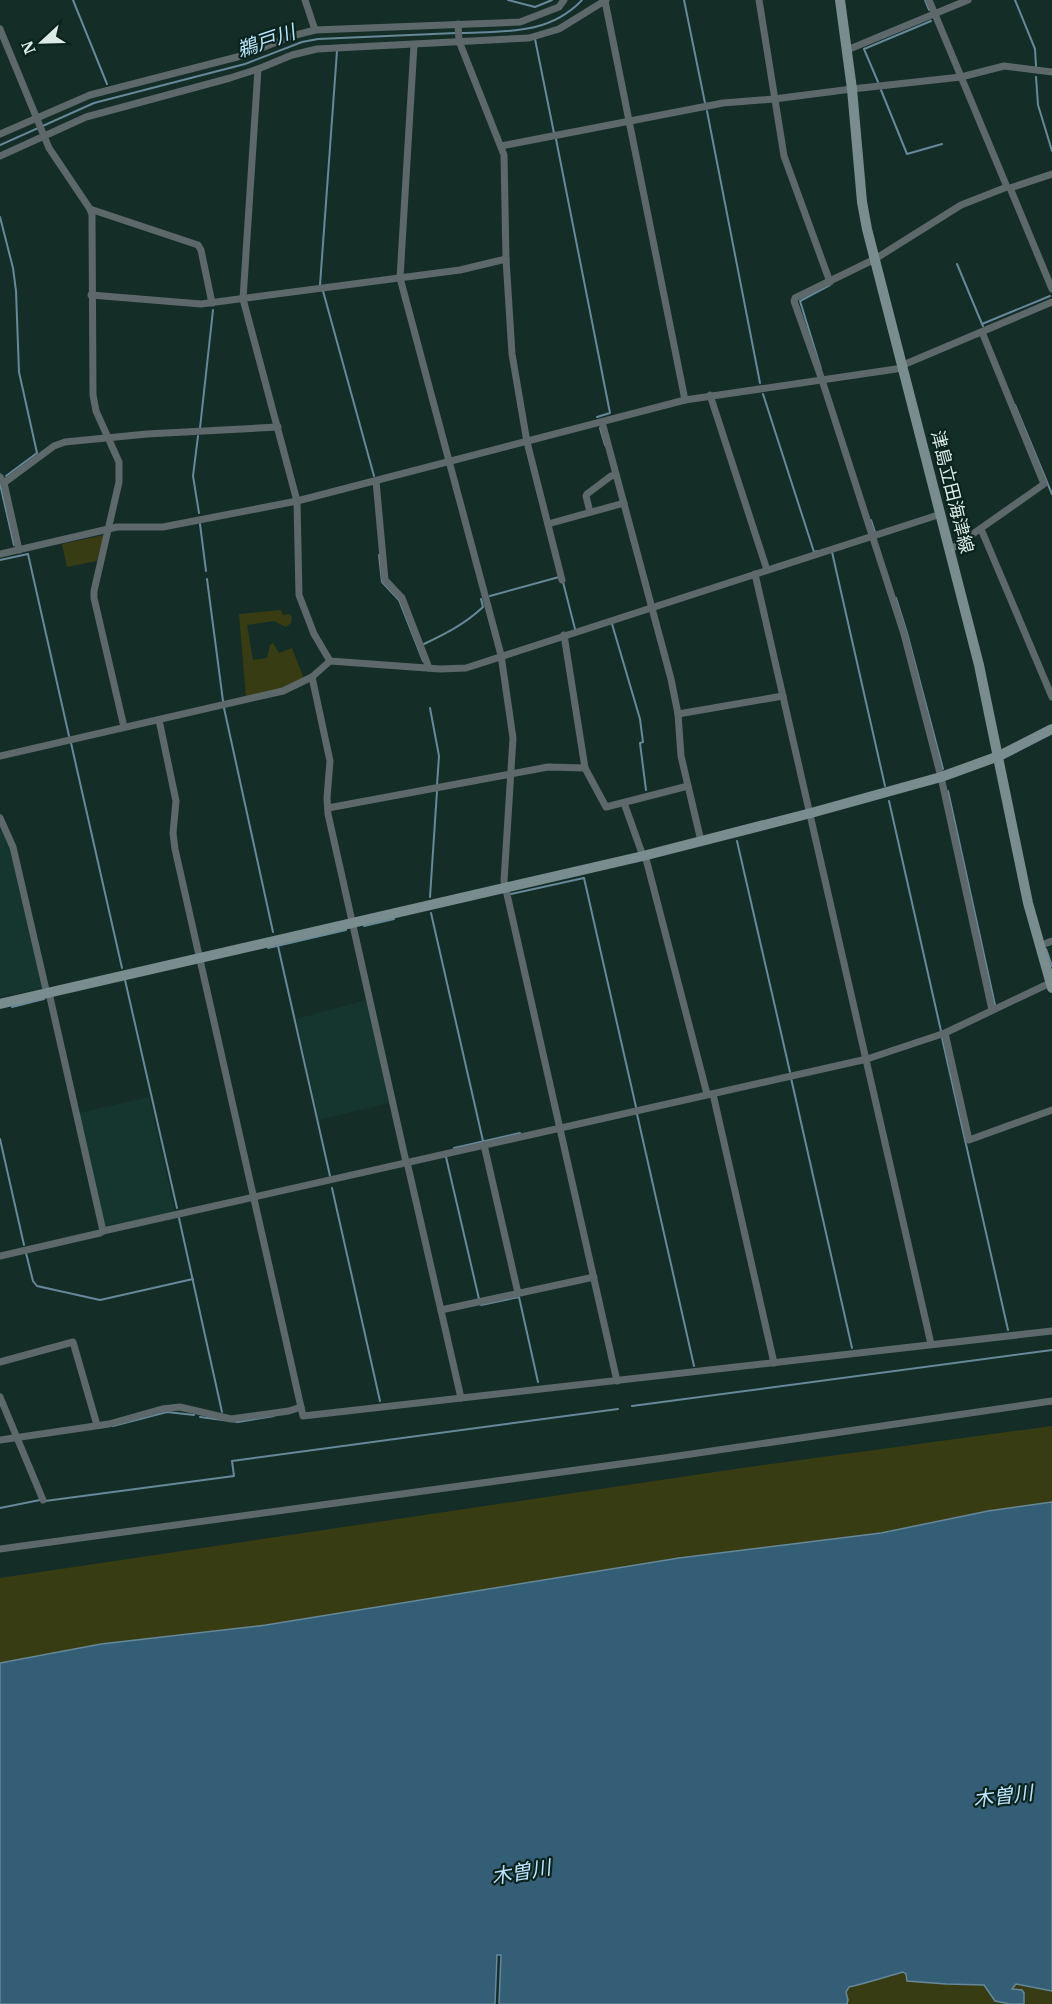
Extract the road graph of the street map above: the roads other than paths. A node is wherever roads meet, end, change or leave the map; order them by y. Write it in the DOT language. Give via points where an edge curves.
graph roads {
  1 [pos="305,0"];
  2 [pos="564,0"];
  3 [pos="605,0"];
  4 [pos="759,0"];
  5 [pos="840,0"];
  6 [pos="929,0"];
  7 [pos="968,0"];
  8 [pos="935,14"];
  9 [pos="458,24"];
  10 [pos="0,29"];
  11 [pos="315,30"];
  12 [pos="459,42"];
  13 [pos="414,45"];
  14 [pos="847,50"];
  15 [pos="258,69"];
  16 [pos="1052,72"];
  17 [pos="961,77"];
  18 [pos="852,89"];
  19 [pos="774,99"];
  20 [pos="37,119"];
  21 [pos="629,122"];
  22 [pos="0,134"];
  23 [pos="44,135"];
  24 [pos="501,146"];
  25 [pos="0,156"];
  26 [pos="1052,174"];
  27 [pos="1008,187"];
  28 [pos="90,208"];
  29 [pos="506,259"];
  30 [pos="875,259"];
  31 [pos="400,278"];
  32 [pos="830,282"];
  33 [pos="1052,289"];
  34 [pos="91,295"];
  35 [pos="243,299"];
  36 [pos="1052,302"];
  37 [pos="212,303"];
  38 [pos="982,332"];
  39 [pos="903,367"];
  40 [pos="822,380"];
  41 [pos="710,395"];
  42 [pos="685,400"];
  43 [pos="602,422"];
  44 [pos="278,427"];
  45 [pos="108,438"];
  46 [pos="527,442"];
  47 [pos="450,463"];
  48 [pos="616,475"];
  49 [pos="2,480"];
  50 [pos="376,481"];
  51 [pos="297,501"];
  52 [pos="624,503"];
  53 [pos="590,512"];
  54 [pos="940,514"];
  55 [pos="548,524"];
  56 [pos="981,529"];
  57 [pos="107,530"];
  58 [pos="873,537"];
  59 [pos="20,550"];
  60 [pos="950,550"];
  61 [pos="0,554"];
  62 [pos="766,570"];
  63 [pos="755,574"];
  64 [pos="562,580"];
  65 [pos="652,607"];
  66 [pos="564,635"];
  67 [pos="501,655"];
  68 [pos="330,661"];
  69 [pos="429,668"];
  70 [pos="312,677"];
  71 [pos="783,696"];
  72 [pos="1052,697"];
  73 [pos="678,714"];
  74 [pos="159,720"];
  75 [pos="124,727"];
  76 [pos="1052,729"];
  77 [pos="0,756"];
  78 [pos="999,756"];
  79 [pos="585,768"];
  80 [pos="510,774"];
  81 [pos="941,777"];
  82 [pos="688,786"];
  83 [pos="624,803"];
  84 [pos="328,808"];
  85 [pos="811,813"];
  86 [pos="0,818"];
  87 [pos="702,841"];
  88 [pos="644,856"];
  89 [pos="506,887"];
  90 [pos="351,922"];
  91 [pos="1052,940"];
  92 [pos="1039,946"];
  93 [pos="200,957"];
  94 [pos="1051,986"];
  95 [pos="48,993"];
  96 [pos="0,1004"];
  97 [pos="992,1010"];
  98 [pos="945,1033"];
  99 [pos="867,1059"];
  100 [pos="710,1094"];
  101 [pos="1052,1110"];
  102 [pos="560,1128"];
  103 [pos="484,1145"];
  104 [pos="407,1162"];
  105 [pos="255,1197"];
  106 [pos="103,1231"];
  107 [pos="0,1256"];
  108 [pos="594,1277"];
  109 [pos="518,1293"];
  110 [pos="441,1310"];
  111 [pos="1052,1331"];
  112 [pos="931,1344"];
  113 [pos="0,1362"];
  114 [pos="774,1363"];
  115 [pos="617,1381"];
  116 [pos="0,1397"];
  117 [pos="461,1398"];
  118 [pos="1052,1401"];
  119 [pos="301,1407"];
  120 [pos="97,1425"];
  121 [pos="18,1439"];
  122 [pos="0,1440"];
  123 [pos="43,1500"];
  124 [pos="0,1549"];
  1 -- 11 [label="street"];
  2 -- 9 [label="street" via="559,7 520,22"];
  3 -- 12 [label="street" via="548,33 516,40"];
  3 -- 21 [label="street"];
  4 -- 19 [label="street"];
  5 -- 14 [label="street, 津島立田海津線"];
  6 -- 8 [label="street"];
  7 -- 8 [label="street"];
  8 -- 14 [label="street"];
  8 -- 17 [label="street"];
  9 -- 11 [label="street"];
  9 -- 12 [label="street"];
  10 -- 20 [label="street"];
  11 -- 20 [label="street" via="241,56 90,95"];
  12 -- 13 [label="street"];
  12 -- 24 [label="street"];
  13 -- 15 [label="street" via="317,49"];
  13 -- 31 [label="street"];
  14 -- 18 [label="street, 津島立田海津線"];
  15 -- 23 [label="street" via="98,113"];
  15 -- 35 [label="street"];
  16 -- 17 [label="street" via="1004,66"];
  17 -- 18 [label="street"];
  17 -- 27 [label="street"];
  18 -- 19 [label="street"];
  18 -- 30 [label="street, 津島立田海津線" via="862,202"];
  19 -- 21 [label="street" via="723,103"];
  19 -- 32 [label="street" via="784,156"];
  20 -- 22 [label="street"];
  20 -- 23 [label="street"];
  21 -- 24 [label="street"];
  21 -- 42 [label="street"];
  23 -- 25 [label="street"];
  23 -- 28 [label="street"];
  24 -- 29 [label="street"];
  26 -- 27 [label="street"];
  27 -- 30 [label="street" via="961,205"];
  27 -- 33 [label="street"];
  28 -- 34 [label="street"];
  28 -- 37 [label="street" via="198,245"];
  29 -- 31 [label="street"];
  29 -- 46 [label="street" via="512,354"];
  30 -- 32 [label="street"];
  30 -- 39 [label="street, 津島立田海津線"];
  31 -- 35 [label="street"];
  31 -- 47 [label="street"];
  32 -- 40 [label="street" via="794,301"];
  34 -- 37 [label="street" via="190,305"];
  34 -- 45 [label="street" via="93,395"];
  35 -- 37 [label="street"];
  35 -- 44 [label="street"];
  36 -- 38 [label="street"];
  38 -- 39 [label="street"];
  38 -- 56 [label="street" via="1044,484"];
  39 -- 40 [label="street"];
  39 -- 54 [label="street, 津島立田海津線"];
  40 -- 41 [label="street"];
  40 -- 58 [label="street"];
  41 -- 42 [label="street"];
  41 -- 62 [label="street"];
  42 -- 43 [label="street"];
  43 -- 46 [label="street"];
  43 -- 48 [label="street"];
  44 -- 45 [label="street"];
  44 -- 51 [label="street"];
  45 -- 49 [label="street" via="61,443"];
  45 -- 57 [label="street" via="119,462 120,482"];
  46 -- 47 [label="street"];
  46 -- 55 [label="street"];
  47 -- 50 [label="street"];
  47 -- 67 [label="street"];
  48 -- 52 [label="street"];
  48 -- 53 [label="street" via="587,494"];
  49 -- 59 [label="street"];
  50 -- 51 [label="street"];
  50 -- 69 [label="street" via="385,580 402,598"];
  51 -- 57 [label="street" via="162,527"];
  51 -- 68 [label="street" via="299,595 314,634"];
  52 -- 53 [label="street"];
  52 -- 65 [label="street"];
  53 -- 55 [label="street"];
  54 -- 58 [label="street"];
  54 -- 60 [label="street, 津島立田海津線"];
  55 -- 64 [label="street"];
  56 -- 60 [label="street"];
  56 -- 72 [label="street"];
  57 -- 59 [label="street"];
  57 -- 75 [label="street" via="94,598"];
  58 -- 62 [label="street"];
  58 -- 81 [label="street" via="904,634"];
  59 -- 61 [label="street"];
  60 -- 78 [label="street, 津島立田海津線"];
  62 -- 63 [label="street"];
  63 -- 65 [label="street"];
  63 -- 71 [label="street"];
  65 -- 66 [label="street"];
  65 -- 73 [label="street"];
  66 -- 67 [label="street"];
  66 -- 79 [label="street"];
  67 -- 69 [label="street" via="466,668"];
  67 -- 80 [label="street" via="513,738"];
  68 -- 69 [label="street"];
  68 -- 70 [label="street"];
  70 -- 74 [label="street" via="283,691"];
  70 -- 84 [label="street" via="330,761"];
  71 -- 73 [label="street"];
  71 -- 85 [label="street"];
  73 -- 82 [label="street"];
  74 -- 75 [label="street"];
  74 -- 93 [label="street" via="176,801 175,849"];
  75 -- 77 [label="street"];
  76 -- 78 [label="street"];
  78 -- 81 [label="street"];
  78 -- 92 [label="street, 津島立田海津線"];
  79 -- 80 [label="street"];
  79 -- 83 [label="street" via="606,807"];
  80 -- 84 [label="street"];
  80 -- 89 [label="street"];
  81 -- 85 [label="street"];
  81 -- 97 [label="street"];
  82 -- 83 [label="street"];
  82 -- 87 [label="street"];
  83 -- 88 [label="street"];
  84 -- 90 [label="street"];
  85 -- 87 [label="street"];
  85 -- 99 [label="street"];
  86 -- 95 [label="street" via="14,847"];
  87 -- 88 [label="street"];
  88 -- 89 [label="street"];
  88 -- 100 [label="street"];
  89 -- 90 [label="street"];
  89 -- 102 [label="street"];
  90 -- 93 [label="street"];
  90 -- 104 [label="street"];
  91 -- 92 [label="street"];
  92 -- 94 [label="street, 津島立田海津線"];
  93 -- 95 [label="street"];
  93 -- 105 [label="street"];
  94 -- 97 [label="street"];
  95 -- 96 [label="street"];
  95 -- 106 [label="street"];
  97 -- 98 [label="street"];
  98 -- 99 [label="street"];
  98 -- 101 [label="street" via="969,1140"];
  99 -- 100 [label="street"];
  99 -- 112 [label="street"];
  100 -- 102 [label="street"];
  100 -- 114 [label="street"];
  102 -- 103 [label="street"];
  102 -- 108 [label="street"];
  103 -- 104 [label="street"];
  103 -- 109 [label="street"];
  104 -- 105 [label="street"];
  104 -- 110 [label="street"];
  105 -- 106 [label="street"];
  105 -- 119 [label="street"];
  106 -- 107 [label="street"];
  108 -- 109 [label="street"];
  108 -- 115 [label="street"];
  109 -- 110 [label="street"];
  110 -- 117 [label="street"];
  111 -- 112 [label="street"];
  112 -- 114 [label="street"];
  113 -- 120 [label="street" via="73,1342"];
  114 -- 115 [label="street"];
  115 -- 117 [label="street"];
  116 -- 121 [label="street"];
  117 -- 119 [label="street" via="303,1416"];
  118 -- 124 [label="street"];
  119 -- 120 [label="street" via="231,1419 180,1407 162,1408"];
  120 -- 121 [label="street"];
  121 -- 122 [label="street"];
  121 -- 123 [label="street"];
}
